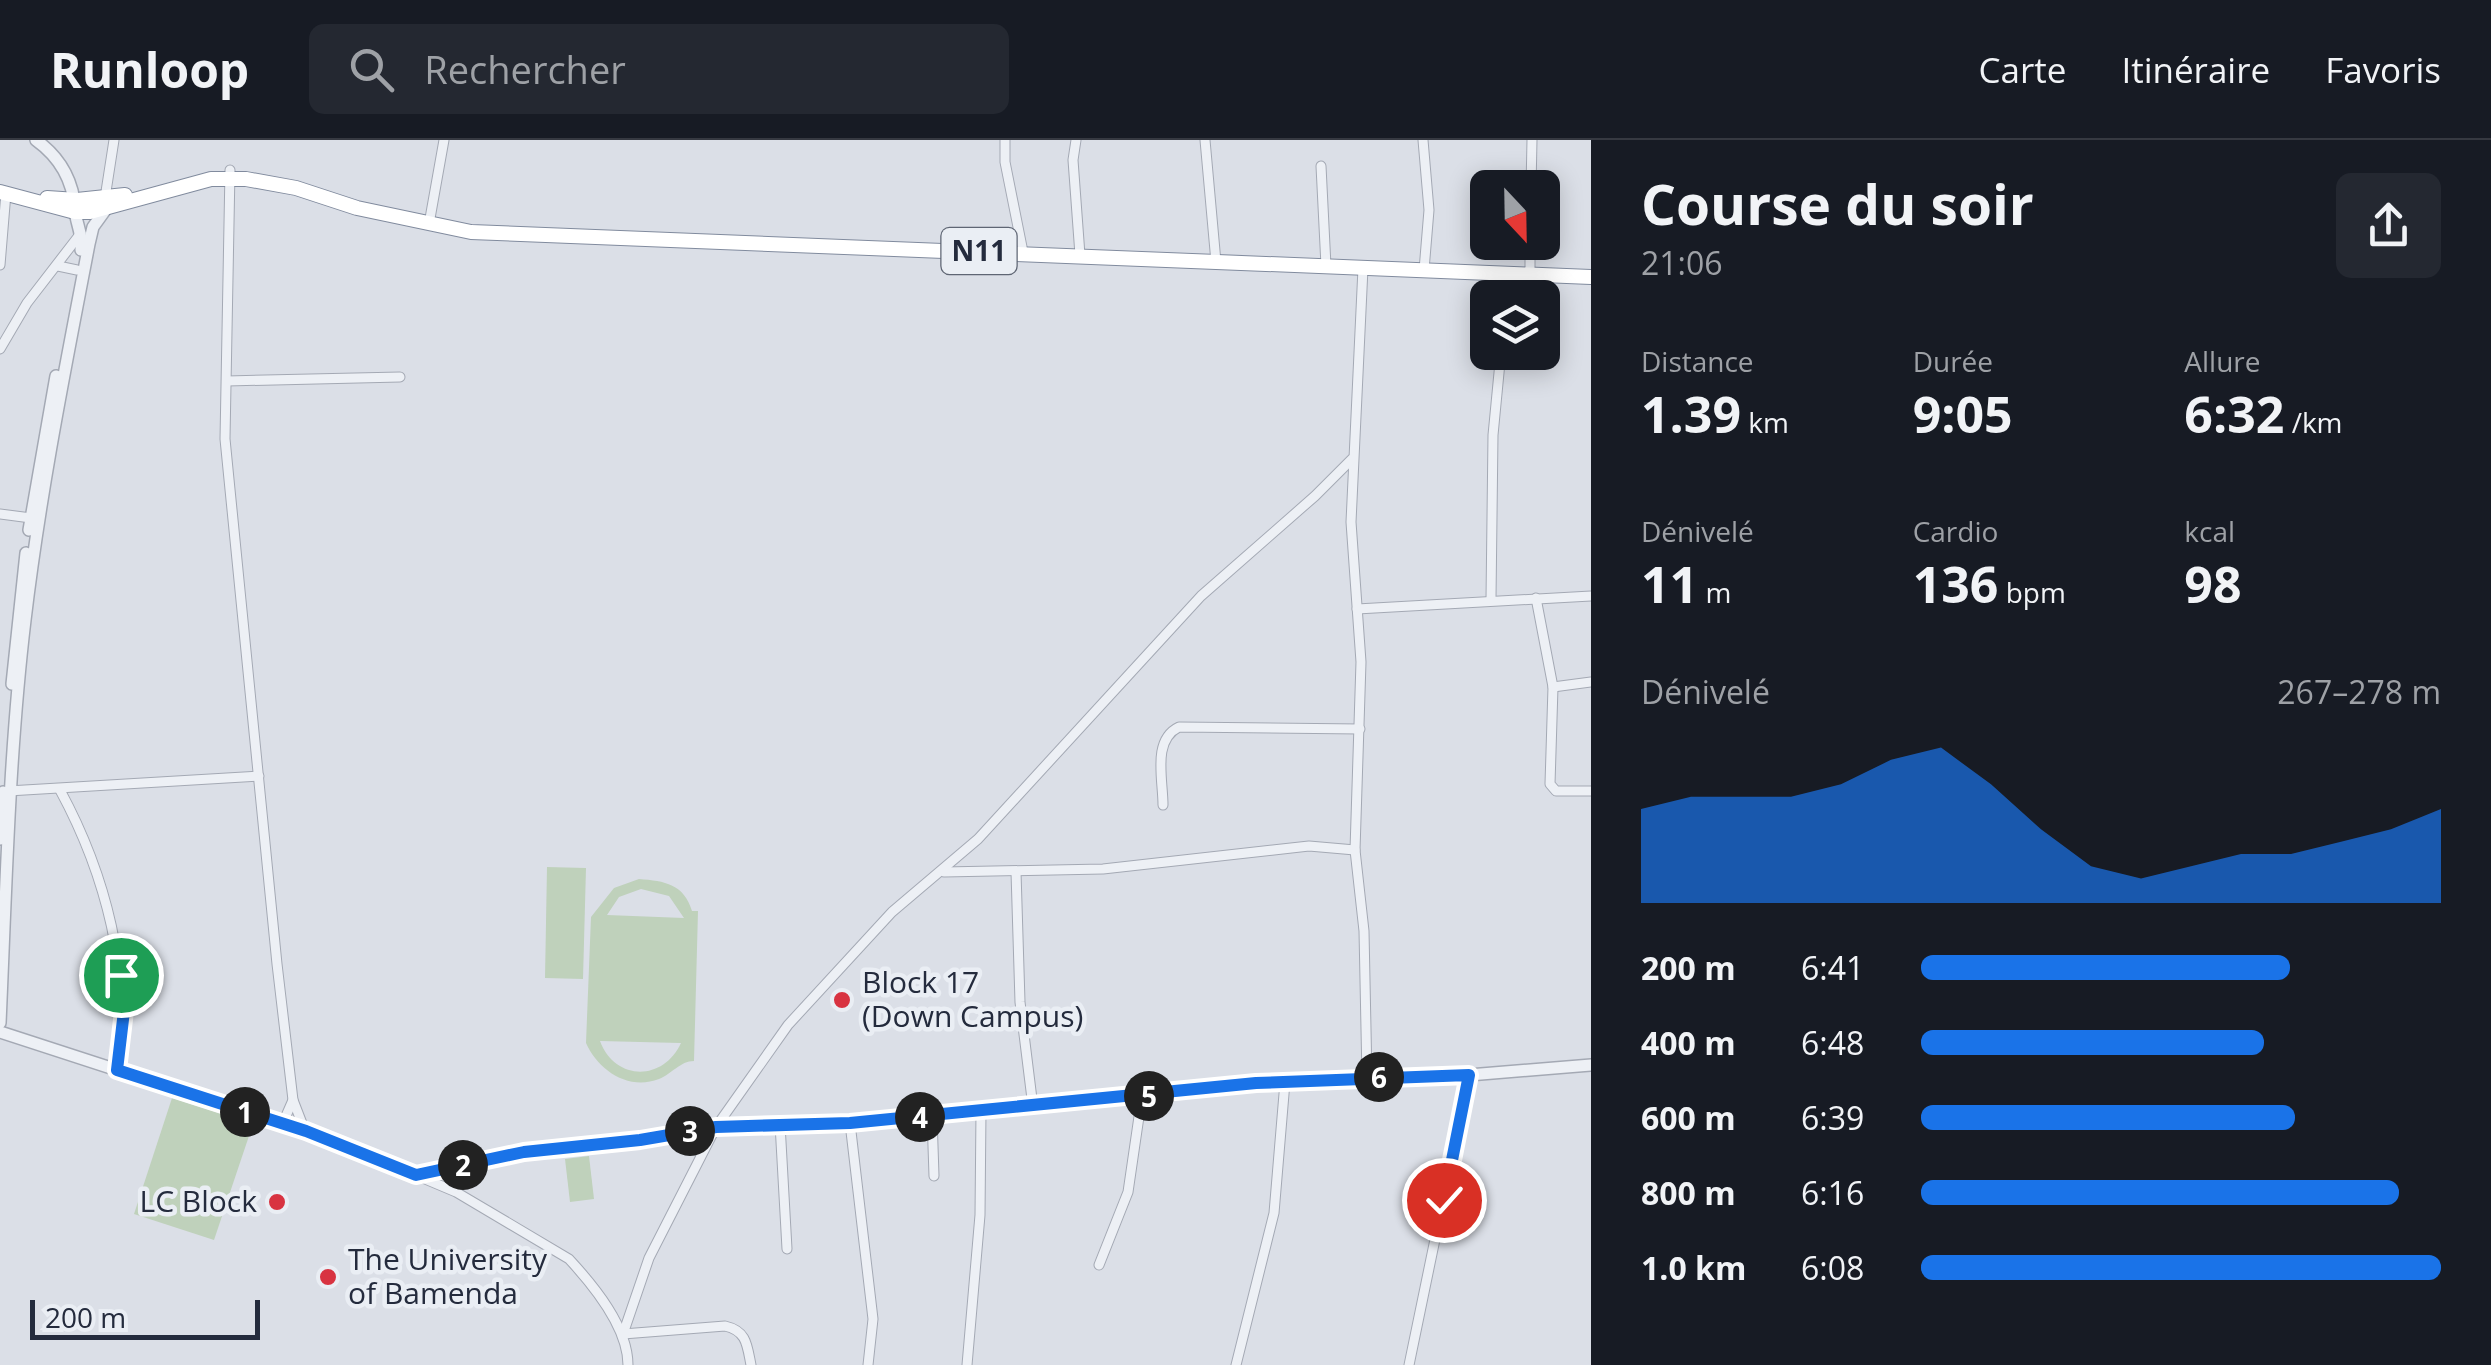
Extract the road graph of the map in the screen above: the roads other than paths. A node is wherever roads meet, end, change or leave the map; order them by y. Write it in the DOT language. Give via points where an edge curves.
graph roads {
  1 [pos="36,140"];
  2 [pos="114,140"];
  3 [pos="444,140"];
  4 [pos="1005,140"];
  5 [pos="1076,140"];
  6 [pos="1205,140"];
  7 [pos="1423,140"];
  8 [pos="1532,140"];
  9 [pos="1321,166"];
  10 [pos="1531,170"];
  11 [pos="230,174"];
  12 [pos="7,193"];
  13 [pos="105,201"];
  14 [pos="76,206"];
  15 [pos="428,224"];
  16 [pos="82,231"];
  17 [pos="1022,252"];
  18 [pos="1080,255"];
  19 [pos="1526,260"];
  20 [pos="1216,262"];
  21 [pos="0,265"];
  22 [pos="58,266"];
  23 [pos="1326,266"];
  24 [pos="1363,268"];
  25 [pos="77,270"];
  26 [pos="1424,270"];
  27 [pos="1522,274"];
  28 [pos="1591,277"];
  29 [pos="1519,280"];
  30 [pos="0,349"];
  31 [pos="1499,370"];
  32 [pos="400,378"];
  33 [pos="227,382"];
  34 [pos="1352,459"];
  35 [pos="0,514"];
  36 [pos="31,518"];
  37 [pos="1591,596"];
  38 [pos="1536,598"];
  39 [pos="1491,599"];
  40 [pos="1357,609"];
  41 [pos="1591,682"];
  42 [pos="1552,687"];
  43 [pos="1360,729"];
  44 [pos="259,776"];
  45 [pos="60,790"];
  46 [pos="4,791"];
  47 [pos="1591,792"];
  48 [pos="1163,805"];
  49 [pos="0,839"];
  50 [pos="1354,850"];
  51 [pos="943,872"];
  52 [pos="1016,872"];
  53 [pos="0,1024"];
  54 [pos="0,1032"];
  55 [pos="1591,1065"];
  56 [pos="117,1070"];
  57 [pos="1469,1075"];
  58 [pos="1367,1078"];
  59 [pos="1286,1082"];
  60 [pos="1142,1096"];
  61 [pos="293,1100"];
  62 [pos="1033,1107"];
  63 [pos="981,1111"];
  64 [pos="932,1116"];
  65 [pos="850,1123"];
  66 [pos="780,1124"];
  67 [pos="282,1125"];
  68 [pos="716,1127"];
  69 [pos="306,1131"];
  70 [pos="416,1175"];
  71 [pos="934,1176"];
  72 [pos="787,1249"];
  73 [pos="1099,1265"];
  74 [pos="623,1334"];
  75 [pos="628,1365"];
  76 [pos="751,1365"];
  77 [pos="868,1365"];
  78 [pos="966,1365"];
  79 [pos="1236,1365"];
  80 [pos="1410,1365"];
  1 -- 14 [label="street" via="68,174"];
  2 -- 13 [label="street"];
  3 -- 15 [label="street"];
  4 -- 17 [label="street"];
  5 -- 18 [label="street"];
  6 -- 20 [label="street"];
  7 -- 26 [label="street" via="1429,210"];
  8 -- 10 [label="street"];
  9 -- 23 [label="street"];
  11 -- 13 [label="highway, N11"];
  11 -- 15 [label="highway, N11"];
  11 -- 33 [label="street"];
  12 -- 14 [label="highway, N11"];
  12 -- 21 [label="street"];
  13 -- 14 [label="highway, N11"];
  13 -- 46 [label="street" via="93,227 46,472"];
  14 -- 16 [label="street"];
  15 -- 17 [label="highway, N11" via="471,232"];
  16 -- 22 [label="street"];
  16 -- 25 [label="street"];
  17 -- 18 [label="highway, N11"];
  18 -- 20 [label="highway, N11"];
  19 -- 27 [label="street"];
  20 -- 23 [label="highway, N11"];
  22 -- 25 [label="street"];
  22 -- 30 [label="street" via="26,303"];
  23 -- 24 [label="highway, N11"];
  24 -- 26 [label="highway, N11"];
  24 -- 34 [label="street"];
  25 -- 36 [label="street"];
  26 -- 27 [label="highway, N11"];
  27 -- 28 [label="highway, N11"];
  27 -- 29 [label="street"];
  31 -- 39 [label="street"];
  32 -- 33 [label="street"];
  33 -- 44 [label="street" via="226,439"];
  34 -- 40 [label="street"];
  34 -- 51 [label="street" via="1200,596"];
  35 -- 36 [label="street"];
  36 -- 46 [label="street"];
  37 -- 38 [label="street"];
  38 -- 39 [label="street"];
  38 -- 42 [label="street"];
  39 -- 40 [label="street"];
  40 -- 43 [label="street"];
  41 -- 42 [label="street"];
  42 -- 47 [label="street" via="1550,784 1556,791"];
  43 -- 48 [label="street" via="1178,727 1162,744"];
  43 -- 50 [label="street"];
  44 -- 45 [label="street"];
  44 -- 61 [label="street"];
  45 -- 46 [label="street"];
  45 -- 56 [label="street" via="80,827 121,975"];
  46 -- 49 [label="street"];
  46 -- 53 [label="street"];
  50 -- 52 [label="street" via="1309,846 1120,868"];
  50 -- 58 [label="street" via="1364,931"];
  51 -- 52 [label="street"];
  51 -- 68 [label="street" via="892,912 823,985"];
  52 -- 62 [label="street" via="1020,1002"];
  54 -- 56 [label="street"];
  55 -- 57 [label="street"];
  56 -- 67 [label="street"];
  57 -- 58 [label="street"];
  57 -- 80 [label="street"];
  58 -- 59 [label="street"];
  59 -- 60 [label="street"];
  59 -- 79 [label="street" via="1274,1213"];
  60 -- 62 [label="street"];
  60 -- 73 [label="street" via="1128,1192"];
  61 -- 67 [label="street"];
  61 -- 69 [label="street"];
  62 -- 63 [label="street"];
  63 -- 64 [label="street"];
  63 -- 78 [label="street" via="980,1216"];
  64 -- 65 [label="street"];
  64 -- 71 [label="street"];
  65 -- 66 [label="street"];
  65 -- 77 [label="street" via="873,1319"];
  66 -- 68 [label="street"];
  66 -- 72 [label="street"];
  67 -- 69 [label="street"];
  68 -- 70 [label="street" via="524,1152"];
  68 -- 74 [label="street" via="650,1258"];
  69 -- 70 [label="street"];
  70 -- 74 [label="street" via="569,1259"];
  74 -- 75 [label="street"];
  74 -- 76 [label="street" via="738,1329"];
}
